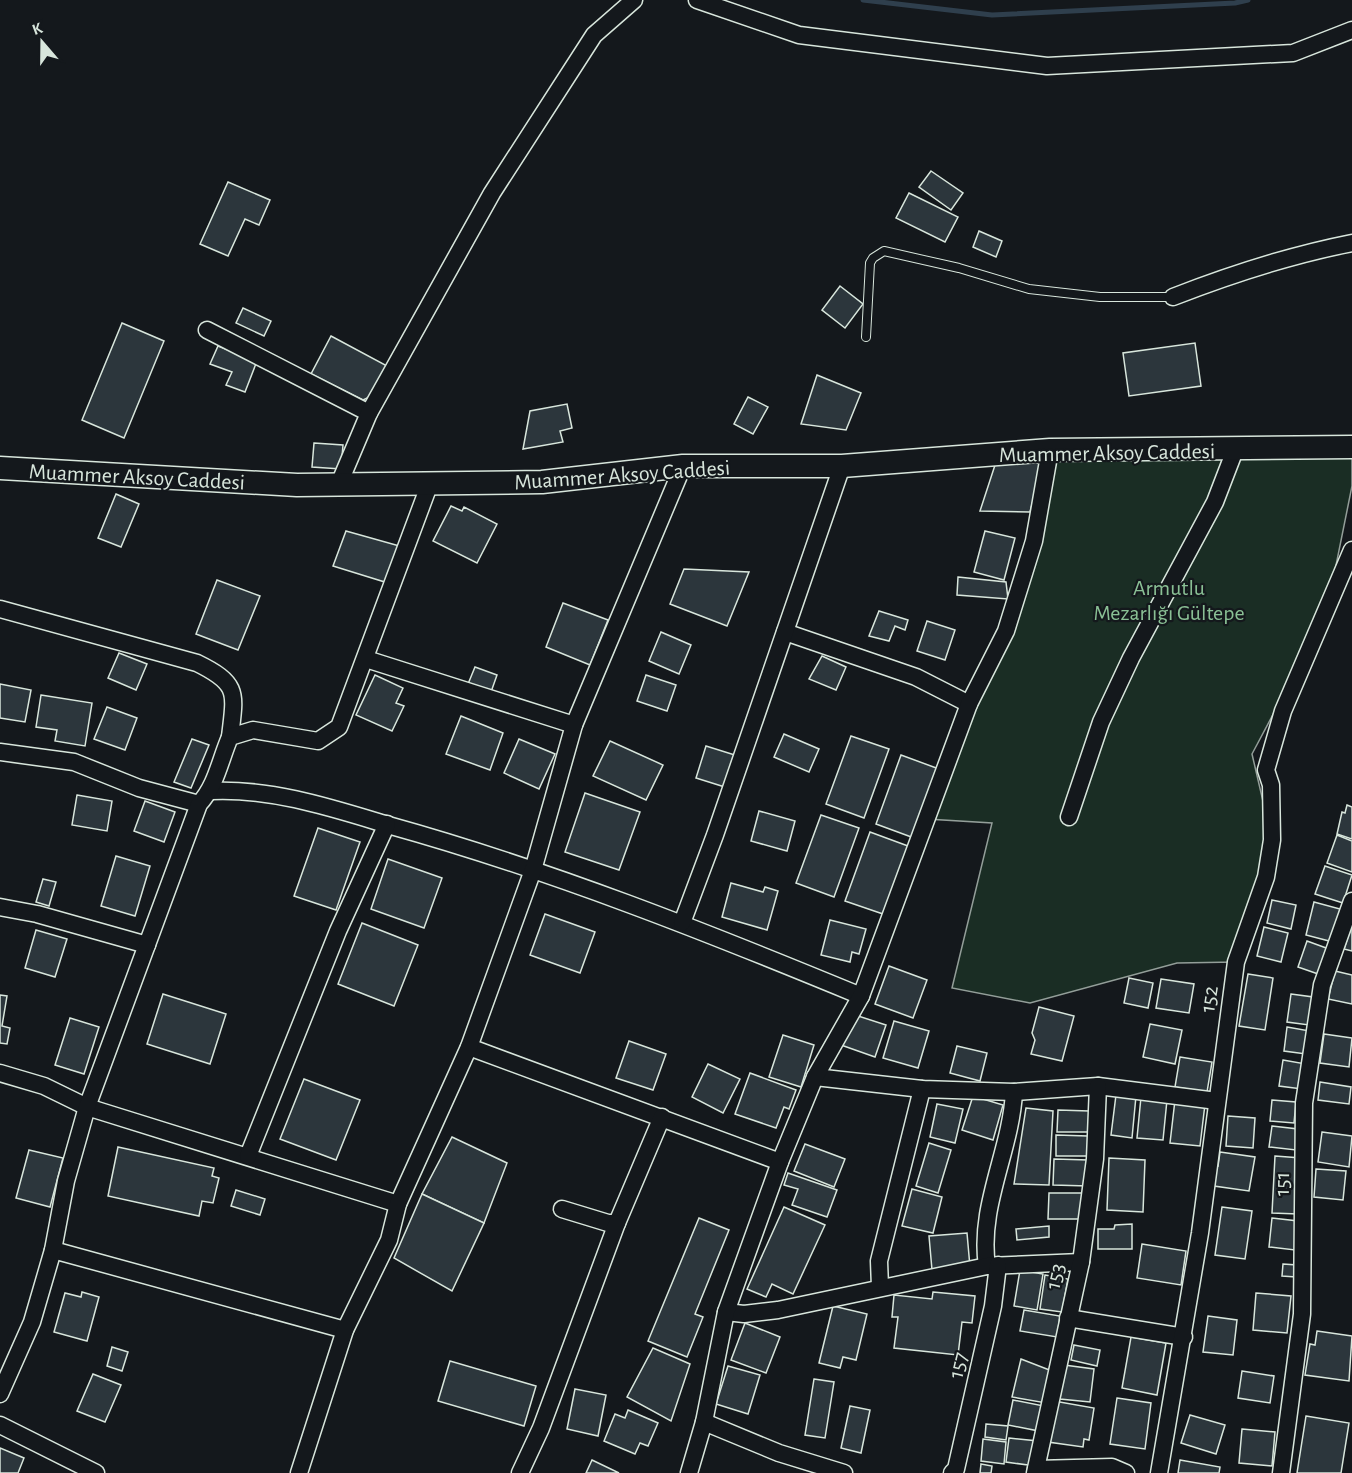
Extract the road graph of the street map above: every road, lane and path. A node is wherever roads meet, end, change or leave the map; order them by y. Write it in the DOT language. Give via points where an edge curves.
graph roads {
  1 [pos="634,0"];
  2 [pos="697,0"];
  3 [pos="1352,30"];
  4 [pos="1352,243"];
  5 [pos="1173,297"];
  6 [pos="207,330"];
  7 [pos="866,337"];
  8 [pos="369,413"];
  9 [pos="1352,447"];
  10 [pos="1050,450"];
  11 [pos="1235,450"];
  12 [pos="683,466"];
  13 [pos="842,466"];
  14 [pos="0,468"];
  15 [pos="430,483"];
  16 [pos="339,484"];
  17 [pos="1352,550"];
  18 [pos="0,609"];
  19 [pos="785,632"];
  20 [pos="366,659"];
  21 [pos="969,704"];
  22 [pos="574,725"];
  23 [pos="230,737"];
  24 [pos="0,752"];
  25 [pos="211,791"];
  26 [pos="199,804"];
  27 [pos="1069,817"];
  28 [pos="387,824"];
  29 [pos="533,870"];
  30 [pos="1352,901"];
  31 [pos="0,907"];
  32 [pos="682,922"];
  33 [pos="147,945"];
  34 [pos="861,996"];
  35 [pos="469,1047"];
  36 [pos="0,1073"];
  37 [pos="815,1077"];
  38 [pos="1098,1086"];
  39 [pos="922,1089"];
  40 [pos="1014,1092"];
  41 [pos="1217,1101"];
  42 [pos="87,1107"];
  43 [pos="662,1117"];
  44 [pos="248,1156"];
  45 [pos="780,1162"];
  46 [pos="398,1204"];
  47 [pos="562,1209"];
  48 [pos="617,1223"];
  49 [pos="53,1250"];
  50 [pos="1081,1262"];
  51 [pos="992,1265"];
  52 [pos="880,1287"];
  53 [pos="726,1312"];
  54 [pos="1068,1318"];
  55 [pos="345,1330"];
  56 [pos="1184,1337"];
  57 [pos="0,1394"];
  58 [pos="704,1422"];
  59 [pos="0,1425"];
  60 [pos="1035,1471"];
  61 [pos="96,1473"];
  62 [pos="299,1473"];
  63 [pos="520,1473"];
  64 [pos="689,1473"];
  65 [pos="844,1473"];
  66 [pos="952,1473"];
  67 [pos="1126,1473"];
  68 [pos="1159,1473"];
  69 [pos="1281,1473"];
  1 -- 8 [label="street" via="594,35 498,183"];
  2 -- 3 [label="street" via="799,35 1047,66 1293,53"];
  4 -- 5 [label="street" via="1236,273"];
  5 -- 7 [label="lane" via="1100,297 1029,289 884,251 870,263"];
  6 -- 8 [label="street"];
  8 -- 16 [label="street"];
  9 -- 11 [label="street, Muammer Aksoy Caddesi"];
  10 -- 11 [label="street, Muammer Aksoy Caddesi"];
  10 -- 13 [label="street, Muammer Aksoy Caddesi"];
  10 -- 21 [label="street" via="1034,541 1006,631"];
  11 -- 27 [label="street" via="1215,502 1101,722"];
  12 -- 13 [label="street, Muammer Aksoy Caddesi"];
  12 -- 15 [label="street, Muammer Aksoy Caddesi" via="542,482"];
  12 -- 22 [label="street"];
  13 -- 19 [label="street"];
  14 -- 16 [label="street, Muammer Aksoy Caddesi"];
  15 -- 16 [label="street, Muammer Aksoy Caddesi"];
  15 -- 20 [label="street"];
  17 -- 41 [label="street, 152" via="1271,745 1266,770 1271,785 1272,840 1266,877 1236,962"];
  18 -- 23 [label="street" via="197,663 223,676 235,698"];
  19 -- 21 [label="street" via="916,677"];
  19 -- 32 [label="street"];
  20 -- 22 [label="street"];
  20 -- 23 [label="street" via="339,727 318,741 253,730"];
  21 -- 34 [label="street"];
  22 -- 29 [label="street"];
  23 -- 25 [label="street"];
  24 -- 26 [label="street" via="74,762 139,788"];
  25 -- 26 [label="street"];
  25 -- 28 [label="street" via="277,796"];
  26 -- 33 [label="street"];
  28 -- 29 [label="street"];
  28 -- 44 [label="street" via="338,931"];
  29 -- 32 [label="street"];
  29 -- 35 [label="street"];
  30 -- 69 [label="street, 151" via="1322,985 1304,1103 1302,1314"];
  31 -- 33 [label="street"];
  32 -- 34 [label="street"];
  33 -- 42 [label="street"];
  34 -- 37 [label="street"];
  35 -- 43 [label="street"];
  35 -- 46 [label="street"];
  36 -- 42 [label="street" via="44,1086"];
  37 -- 39 [label="street"];
  37 -- 45 [label="street"];
  38 -- 40 [label="street"];
  38 -- 41 [label="street"];
  38 -- 50 [label="street, 153" via="1095,1159"];
  39 -- 40 [label="street"];
  39 -- 52 [label="street" via="879,1261"];
  40 -- 51 [label="street, 157" via="1006,1144 985,1227"];
  41 -- 56 [label="street, 152"];
  42 -- 44 [label="street"];
  42 -- 49 [label="street" via="66,1181"];
  43 -- 45 [label="street"];
  43 -- 48 [label="street"];
  44 -- 46 [label="street"];
  45 -- 53 [label="street"];
  46 -- 55 [label="street" via="389,1240"];
  47 -- 48 [label="street"];
  48 -- 63 [label="street" via="541,1428"];
  49 -- 55 [label="street"];
  49 -- 57 [label="street" via="32,1322"];
  50 -- 51 [label="street"];
  50 -- 54 [label="street, 153"];
  51 -- 52 [label="street"];
  51 -- 66 [label="street, 157" via="980,1367"];
  52 -- 53 [label="street" via="778,1310"];
  53 -- 58 [label="street"];
  54 -- 56 [label="street"];
  54 -- 60 [label="street, 153"];
  55 -- 62 [label="street"];
  56 -- 68 [label="street, 152"];
  58 -- 64 [label="street"];
  58 -- 65 [label="street" via="779,1453"];
  59 -- 61 [label="street"];
  60 -- 67 [label="street" via="1112,1467"];
}
